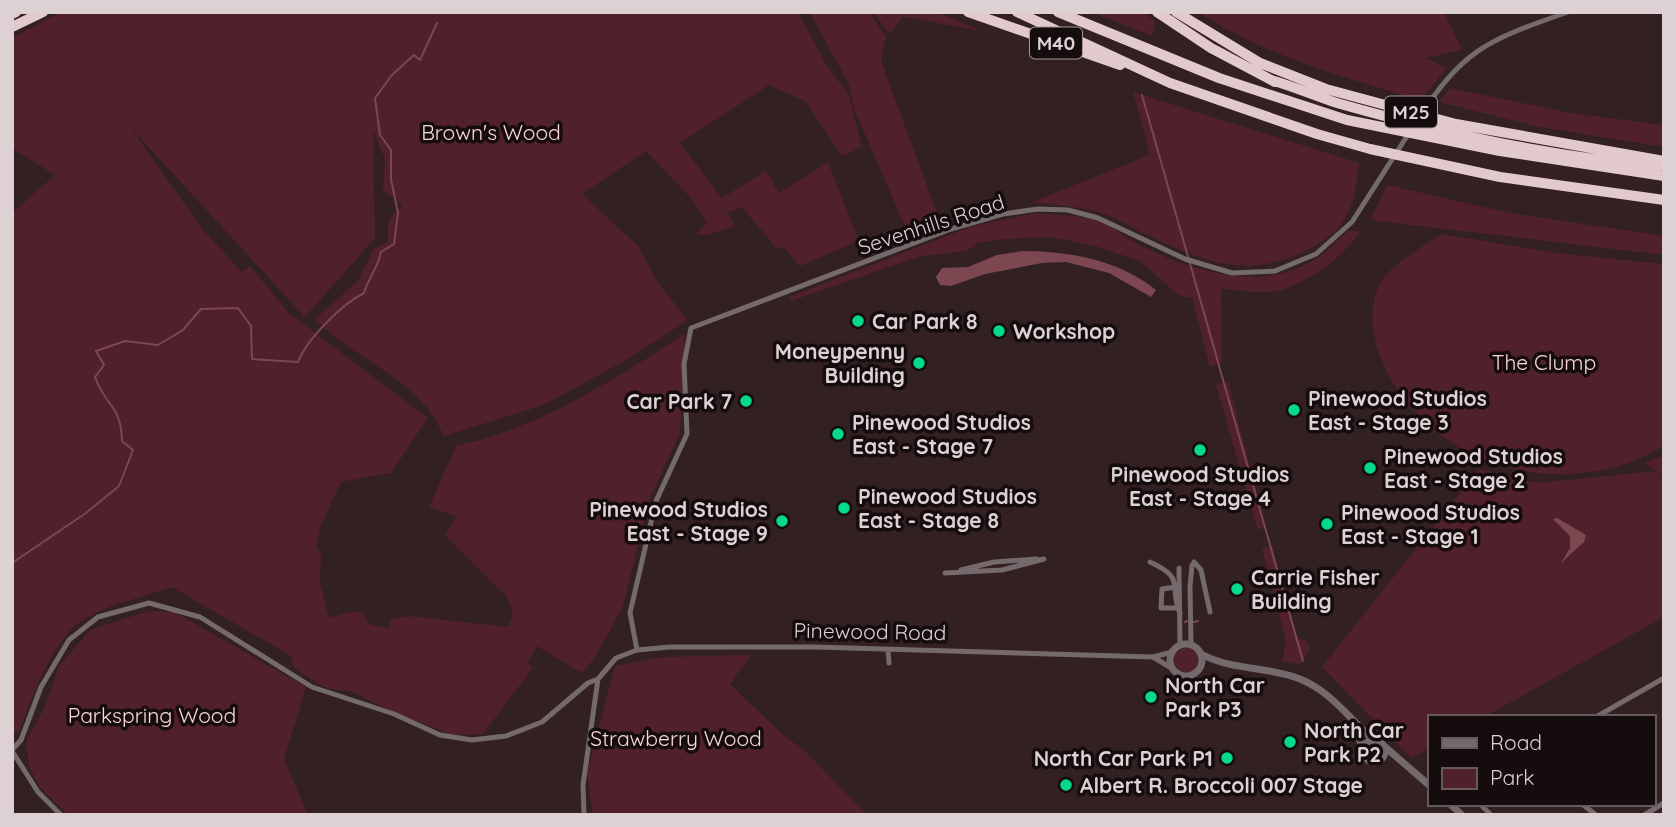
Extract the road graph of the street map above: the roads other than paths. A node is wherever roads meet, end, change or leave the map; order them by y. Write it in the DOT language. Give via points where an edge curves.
graph roads {
  1 [pos="43,12"];
  2 [pos="968,12"];
  3 [pos="1017,12"];
  4 [pos="1058,12"];
  5 [pos="1157,12"];
  6 [pos="1177,12"];
  7 [pos="1568,12"];
  8 [pos="12,27"];
  9 [pos="1144,72"];
  10 [pos="1271,80"];
  11 [pos="1458,143"];
  12 [pos="1664,161"];
  13 [pos="1664,166"];
  14 [pos="1664,176"];
  15 [pos="1664,200"];
  16 [pos="1044,559"];
  17 [pos="1150,562"];
  18 [pos="1179,568"];
  19 [pos="1176,587"];
  20 [pos="1178,608"];
  21 [pos="1210,612"];
  22 [pos="1182,616"];
  23 [pos="1191,644"];
  24 [pos="1180,645"];
  25 [pos="638,650"];
  26 [pos="888,650"];
  27 [pos="1172,652"];
  28 [pos="1201,654"];
  29 [pos="1153,657"];
  30 [pos="889,663"];
  31 [pos="1220,664"];
  32 [pos="1173,669"];
  33 [pos="1198,670"];
  34 [pos="1664,678"];
  35 [pos="598,679"];
  36 [pos="1352,715"];
  37 [pos="1599,715"];
  38 [pos="1374,740"];
  39 [pos="1384,746"];
  40 [pos="12,750"];
  41 [pos="1363,751"];
  42 [pos="1382,758"];
  43 [pos="1410,768"];
  44 [pos="1428,784"];
  45 [pos="1664,803"];
  46 [pos="61,815"];
  47 [pos="584,815"];
  48 [pos="1644,815"];
  1 -- 8 [label="highway"];
  2 -- 9 [label="highway, M40"];
  3 -- 9 [label="highway, M25"];
  4 -- 11 [label="highway, M25" via="1219,78 1347,120"];
  5 -- 10 [label="highway, M25" via="1210,48"];
  6 -- 12 [label="highway, M25" via="1260,63 1326,89 1456,124"];
  7 -- 25 [label="street, Sevenhills Road" via="1515,31 1471,54 1430,100 1352,222 1316,254 1275,271 1232,273 1192,262 1098,218 1038,209 951,229 691,328 684,364 687,434 656,501 630,613"];
  9 -- 15 [label="highway, M25" via="1276,121 1370,149 1500,177"];
  10 -- 11 [label="highway, M25" via="1313,99"];
  10 -- 13 [label="highway, M25" via="1334,102 1464,136"];
  11 -- 14 [label="highway, M25"];
  16 -- 16 [label="street" via="990,571 945,573 994,562"];
  17 -- 19 [label="street" via="1168,572"];
  18 -- 22 [label="street"];
  19 -- 20 [label="street"];
  19 -- 20 [label="street" via="1162,589 1161,608"];
  20 -- 22 [label="street"];
  21 -- 23 [label="street" via="1201,570 1193,564"];
  22 -- 24 [label="street"];
  23 -- 24 [label="street"];
  23 -- 28 [label="street"];
  24 -- 27 [label="street"];
  25 -- 26 [label="street, Pinewood Road"];
  25 -- 35 [label="street, Pinewood Road" via="616,658"];
  26 -- 29 [label="street, Pinewood Road"];
  26 -- 30 [label="street"];
  27 -- 29 [label="street, Pinewood Road"];
  27 -- 32 [label="street"];
  28 -- 31 [label="street"];
  28 -- 33 [label="street"];
  29 -- 32 [label="street, Pinewood Road"];
  31 -- 33 [label="street"];
  31 -- 36 [label="street" via="1302,680"];
  32 -- 33 [label="street" via="1186,676"];
  34 -- 37 [label="street"];
  35 -- 40 [label="street, Pinewood Road" via="542,722 506,736 450,737 312,687 200,617 149,603 98,617 69,640 41,687 22,740"];
  35 -- 47 [label="street"];
  36 -- 38 [label="street"];
  36 -- 41 [label="street"];
  38 -- 39 [label="street"];
  38 -- 41 [label="street" via="1366,743"];
  39 -- 42 [label="street"];
  39 -- 43 [label="street"];
  40 -- 46 [label="street" via="38,792"];
  41 -- 42 [label="street" via="1370,761"];
  42 -- 43 [label="street"];
  43 -- 44 [label="street"];
  45 -- 48 [label="street"];
}
